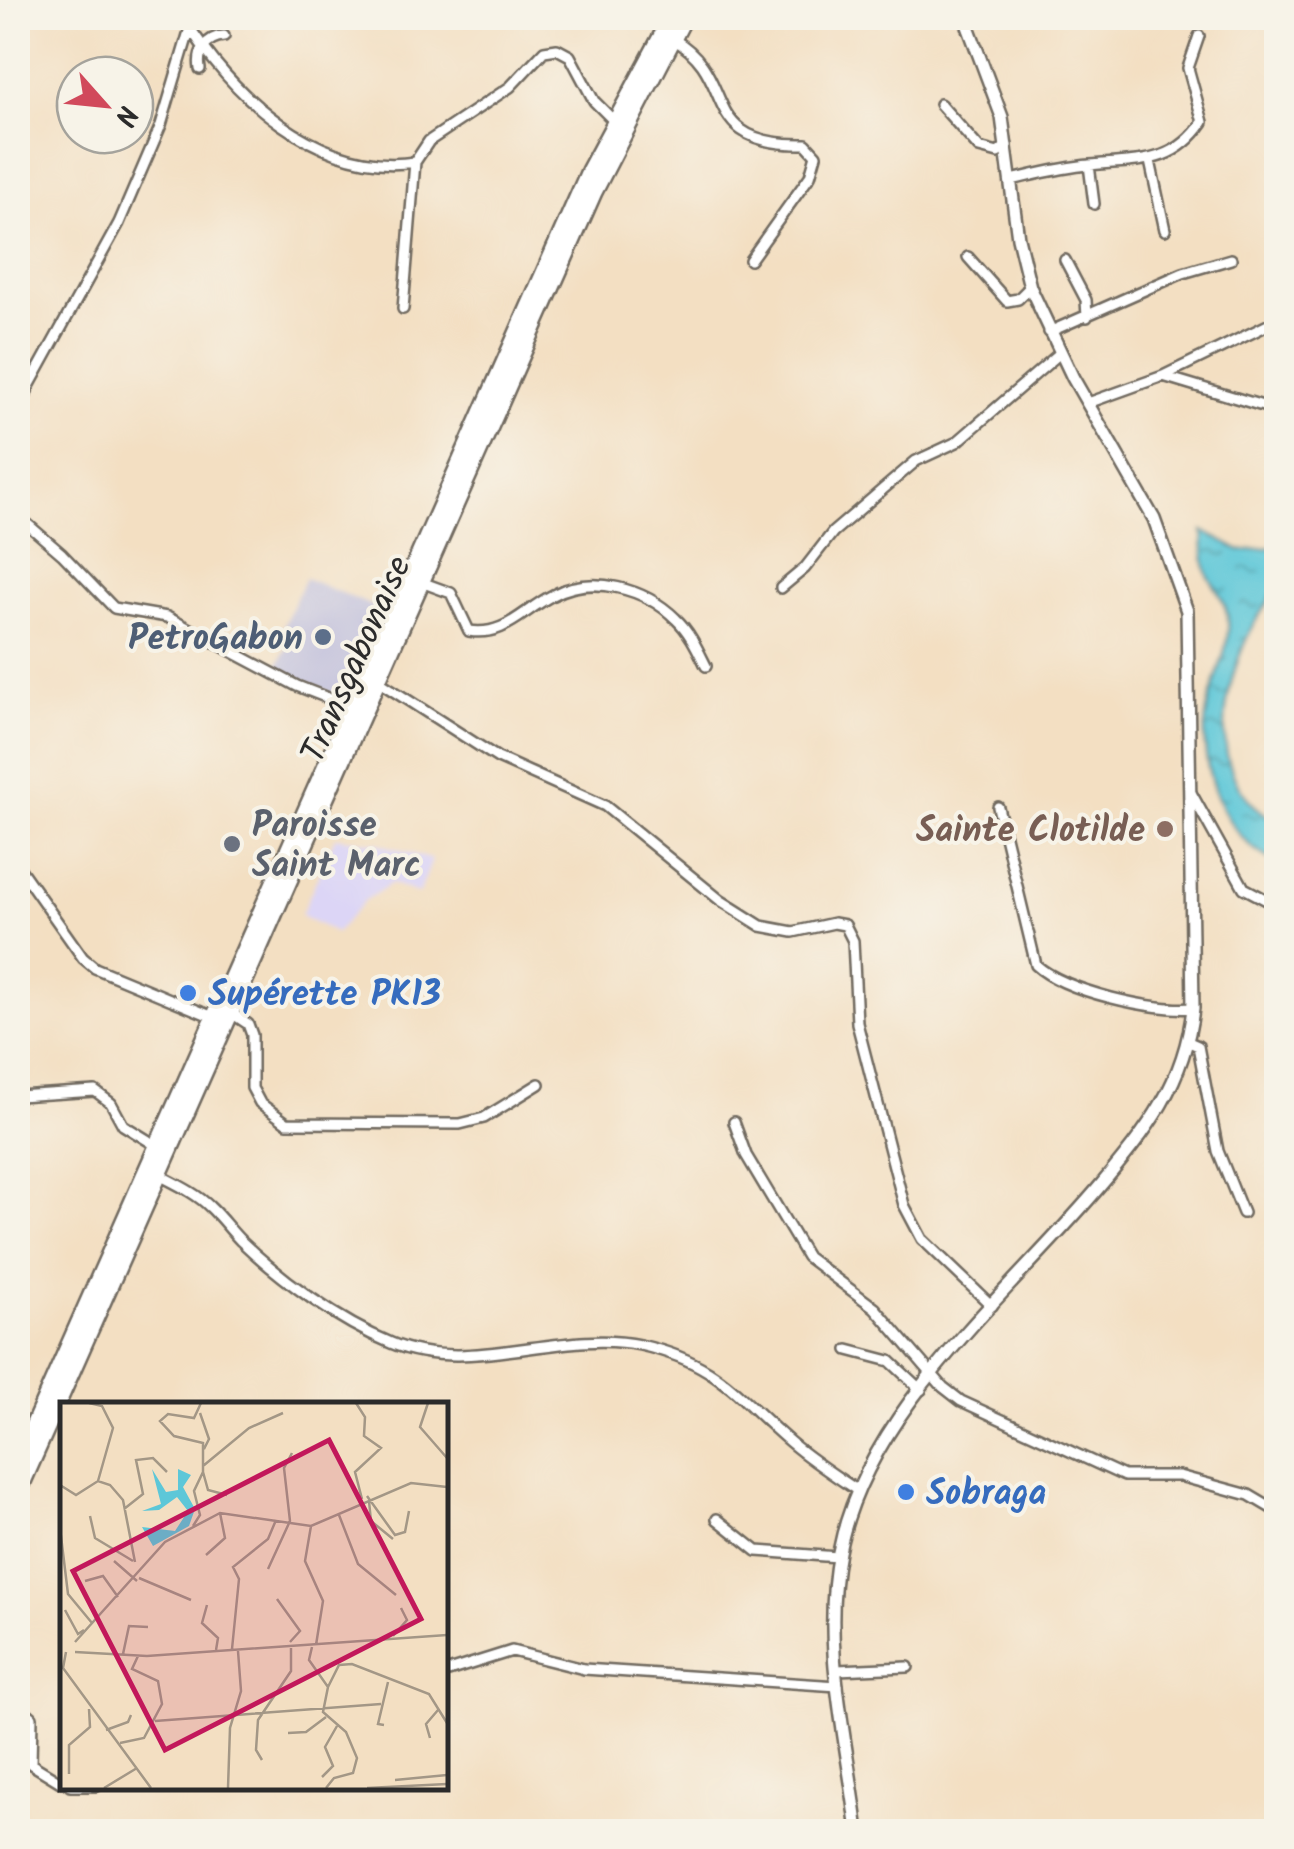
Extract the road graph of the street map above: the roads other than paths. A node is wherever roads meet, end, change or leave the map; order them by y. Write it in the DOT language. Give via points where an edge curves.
graph roads {
  1 [pos="90,18"];
  2 [pos="110,18"];
  3 [pos="184,18"];
  4 [pos="671,18"];
  5 [pos="684,18"];
  6 [pos="965,18"];
  7 [pos="190,28"];
  8 [pos="224,36"];
  9 [pos="1199,36"];
  10 [pos="673,39"];
  11 [pos="204,46"];
  12 [pos="200,69"];
  13 [pos="940,104"];
  14 [pos="614,121"];
  15 [pos="1008,145"];
  16 [pos="416,162"];
  17 [pos="1150,162"];
  18 [pos="1089,164"];
  19 [pos="1011,180"];
  20 [pos="1094,204"];
  21 [pos="1165,230"];
  22 [pos="968,257"];
  23 [pos="1231,259"];
  24 [pos="750,260"];
  25 [pos="1065,260"];
  26 [pos="1030,286"];
  27 [pos="403,309"];
  28 [pos="1087,317"];
  29 [pos="1276,321"];
  30 [pos="1049,332"];
  31 [pos="1060,354"];
  32 [pos="1163,376"];
  33 [pos="1088,404"];
  34 [pos="1276,410"];
  35 [pos="18,420"];
  36 [pos="18,516"];
  37 [pos="421,582"];
  38 [pos="781,588"];
  39 [pos="706,666"];
  40 [pos="378,681"];
  41 [pos="351,707"];
  42 [pos="1189,788"];
  43 [pos="998,807"];
  44 [pos="18,866"];
  45 [pos="1276,905"];
  46 [pos="1193,1008"];
  47 [pos="230,1012"];
  48 [pos="213,1018"];
  49 [pos="1188,1042"];
  50 [pos="539,1084"];
  51 [pos="1276,1088"];
  52 [pos="18,1096"];
  53 [pos="1276,1101"];
  54 [pos="734,1122"];
  55 [pos="157,1146"];
  56 [pos="159,1174"];
  57 [pos="1243,1214"];
  58 [pos="993,1307"];
  59 [pos="848,1350"];
  60 [pos="933,1375"];
  61 [pos="921,1390"];
  62 [pos="18,1460"];
  63 [pos="858,1491"];
  64 [pos="18,1493"];
  65 [pos="1276,1511"];
  66 [pos="717,1520"];
  67 [pos="838,1557"];
  68 [pos="908,1666"];
  69 [pos="837,1670"];
  70 [pos="448,1671"];
  71 [pos="838,1686"];
  72 [pos="18,1705"];
  73 [pos="60,1783"];
  74 [pos="858,1832"];
  1 -- 2 [label="street"];
  3 -- 7 [label="street"];
  4 -- 14 [label="highway, Transgabonaise"];
  5 -- 10 [label="highway, Transgabonaise"];
  6 -- 15 [label="street"];
  7 -- 11 [label="street"];
  7 -- 35 [label="street" via="161,126 119,222 28,388"];
  8 -- 11 [label="street"];
  9 -- 17 [label="street" via="1188,68 1202,122 1176,152"];
  10 -- 24 [label="street" via="703,62 719,102 752,139 806,144 816,155 810,176"];
  10 -- 37 [label="highway, Transgabonaise" via="608,162"];
  11 -- 12 [label="street"];
  11 -- 16 [label="street" via="278,124 366,162"];
  13 -- 15 [label="street" via="979,148 989,154"];
  14 -- 16 [label="street" via="594,101 570,56 557,49 544,52 510,86 429,141"];
  14 -- 41 [label="highway, Transgabonaise"];
  15 -- 19 [label="street"];
  16 -- 27 [label="street"];
  17 -- 18 [label="street"];
  17 -- 21 [label="street"];
  18 -- 19 [label="street"];
  18 -- 20 [label="street"];
  19 -- 26 [label="street"];
  22 -- 26 [label="street" via="1007,301"];
  23 -- 28 [label="street"];
  25 -- 28 [label="street" via="1086,300"];
  26 -- 30 [label="street"];
  28 -- 30 [label="street"];
  29 -- 32 [label="street"];
  30 -- 31 [label="street"];
  31 -- 33 [label="street"];
  31 -- 38 [label="street" via="957,442 916,461 833,532"];
  32 -- 33 [label="street"];
  32 -- 34 [label="street"];
  33 -- 42 [label="street" via="1154,518 1188,610"];
  36 -- 41 [label="street" via="114,608 166,617"];
  37 -- 39 [label="street" via="451,594 469,631 484,633 554,594 599,582 614,586 676,618"];
  37 -- 40 [label="highway, Transgabonaise"];
  40 -- 47 [label="highway, Transgabonaise"];
  40 -- 58 [label="street" via="498,758 605,806 761,926 793,932 845,925 853,941 857,1023 904,1206 922,1239"];
  41 -- 48 [label="highway, Transgabonaise"];
  42 -- 45 [label="street" via="1244,888"];
  42 -- 46 [label="street"];
  43 -- 46 [label="street" via="1036,965 1059,982"];
  44 -- 48 [label="street" via="95,968"];
  46 -- 49 [label="street"];
  47 -- 50 [label="street" via="252,1035 252,1088 286,1123 460,1124 484,1118"];
  47 -- 56 [label="highway, Transgabonaise"];
  48 -- 55 [label="highway, Transgabonaise"];
  49 -- 57 [label="street" via="1198,1046 1218,1150"];
  49 -- 58 [label="street" via="1178,1079 1150,1126"];
  51 -- 53 [label="street"];
  52 -- 55 [label="street" via="95,1091 123,1125"];
  54 -- 60 [label="street" via="746,1156 807,1256 875,1308"];
  55 -- 62 [label="highway, Transgabonaise"];
  56 -- 63 [label="street" via="210,1206 285,1276 392,1344 488,1354 592,1341 675,1355 713,1370 789,1441"];
  56 -- 64 [label="highway, Transgabonaise"];
  58 -- 60 [label="street"];
  59 -- 61 [label="street" via="890,1361"];
  60 -- 61 [label="street"];
  60 -- 65 [label="street" via="960,1401 1101,1468 1124,1476 1179,1476 1249,1494"];
  61 -- 63 [label="street"];
  63 -- 67 [label="street"];
  66 -- 67 [label="street" via="757,1551"];
  67 -- 69 [label="street" via="832,1597"];
  68 -- 69 [label="street"];
  69 -- 71 [label="street"];
  70 -- 71 [label="street" via="512,1651 584,1669"];
  71 -- 74 [label="street"];
  72 -- 73 [label="street" via="32,1716 31,1764"];
}
